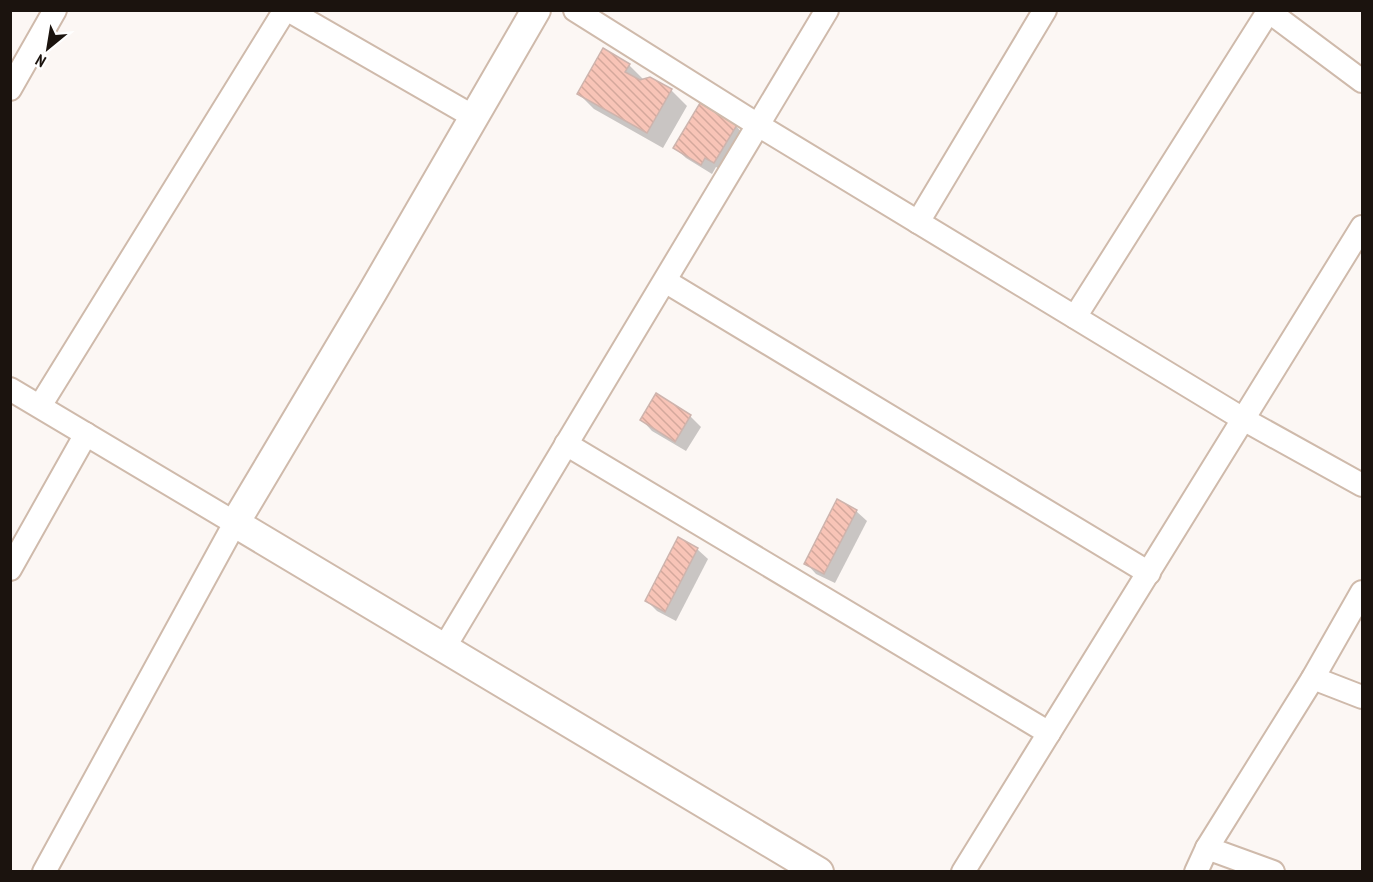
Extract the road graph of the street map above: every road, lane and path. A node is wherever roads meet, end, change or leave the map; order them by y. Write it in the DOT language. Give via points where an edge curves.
graph roads {
  1 [pos="55,10"];
  2 [pos="286,10"];
  3 [pos="536,10"];
  4 [pos="575,10"];
  5 [pos="827,10"];
  6 [pos="1045,10"];
  7 [pos="1267,11"];
  8 [pos="1362,81"];
  9 [pos="10,89"];
  10 [pos="474,117"];
  11 [pos="758,125"];
  12 [pos="918,222"];
  13 [pos="1362,227"];
  14 [pos="664,281"];
  15 [pos="1075,317"];
  16 [pos="10,389"];
  17 [pos="40,406"];
  18 [pos="1244,419"];
  19 [pos="86,434"];
  20 [pos="566,444"];
  21 [pos="1362,485"];
  22 [pos="235,523"];
  23 [pos="10,569"];
  24 [pos="1149,573"];
  25 [pos="1362,592"];
  26 [pos="444,648"];
  27 [pos="1313,678"];
  28 [pos="1362,697"];
  29 [pos="1049,733"];
  30 [pos="1207,848"];
  31 [pos="44,872"];
  32 [pos="819,872"];
  33 [pos="963,872"];
  34 [pos="1196,872"];
  35 [pos="1273,872"];
  1 -- 9 [label="street"];
  2 -- 10 [label="street"];
  2 -- 17 [label="street"];
  3 -- 10 [label="street"];
  4 -- 11 [label="street"];
  5 -- 11 [label="street"];
  6 -- 12 [label="street"];
  7 -- 8 [label="street"];
  7 -- 15 [label="street"];
  10 -- 22 [label="street"];
  11 -- 12 [label="street"];
  11 -- 14 [label="street"];
  12 -- 15 [label="street"];
  13 -- 18 [label="street"];
  14 -- 20 [label="street"];
  14 -- 24 [label="street"];
  15 -- 18 [label="street"];
  16 -- 17 [label="street"];
  17 -- 19 [label="street"];
  18 -- 21 [label="street"];
  18 -- 24 [label="street"];
  19 -- 22 [label="street"];
  19 -- 23 [label="street"];
  20 -- 26 [label="street"];
  20 -- 29 [label="street"];
  22 -- 26 [label="street"];
  22 -- 31 [label="street"];
  24 -- 29 [label="street"];
  25 -- 27 [label="street"];
  26 -- 32 [label="street"];
  27 -- 28 [label="street"];
  27 -- 30 [label="street"];
  29 -- 33 [label="street"];
  30 -- 34 [label="street"];
  30 -- 35 [label="street"];
}
